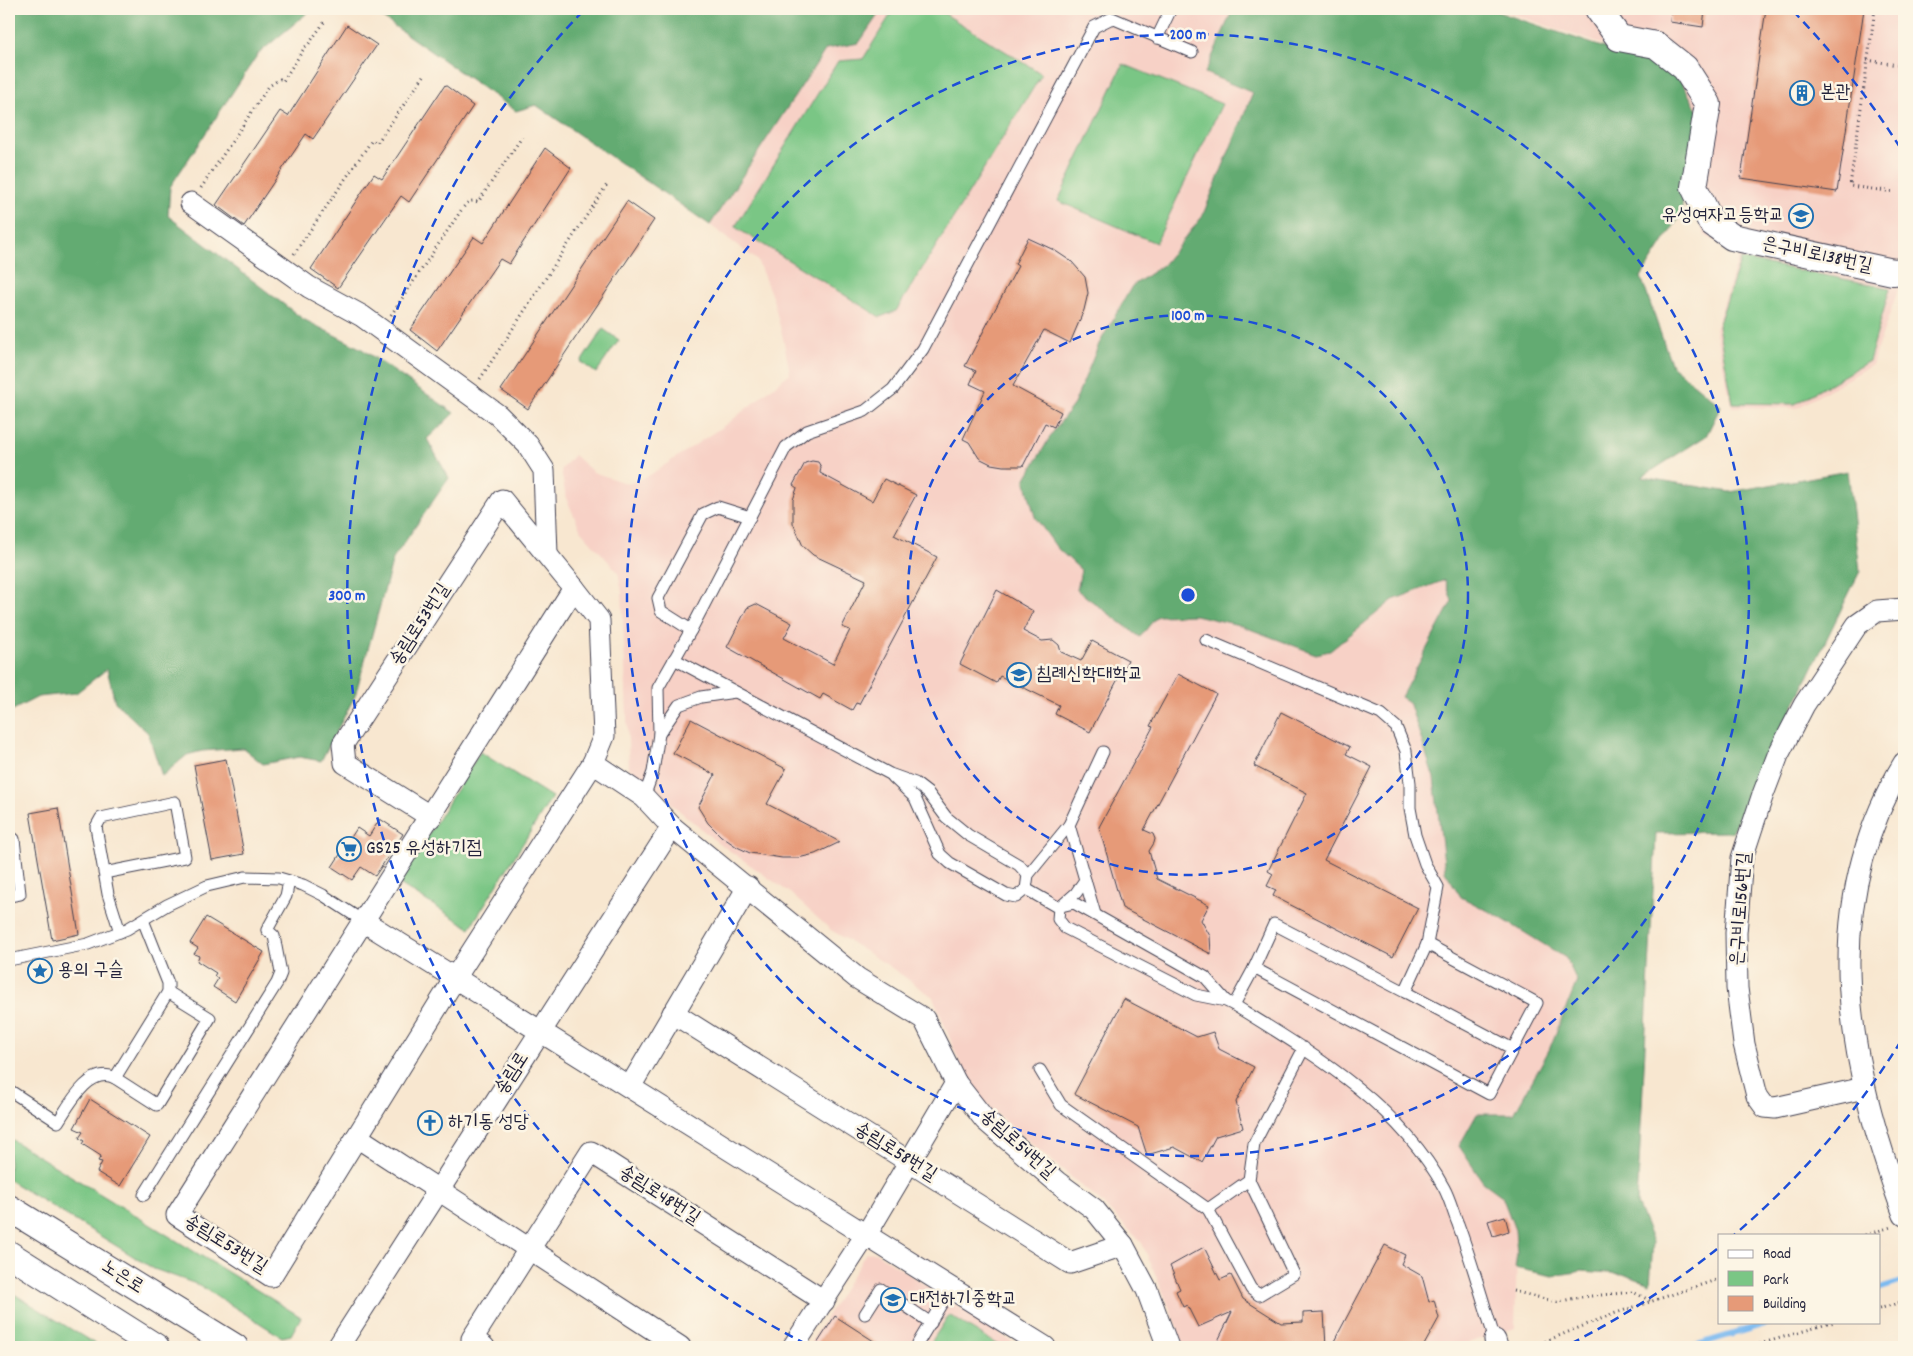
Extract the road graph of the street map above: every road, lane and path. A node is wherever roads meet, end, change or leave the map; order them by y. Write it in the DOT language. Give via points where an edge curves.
graph roads {
  1 [pos="1171,9"];
  2 [pos="1598,9"];
  3 [pos="1875,9"];
  4 [pos="325,21"];
  5 [pos="1157,38"];
  6 [pos="1192,52"];
  7 [pos="1867,60"];
  8 [pos="1904,66"];
  9 [pos="426,73"];
  10 [pos="522,137"];
  11 [pos="608,183"];
  12 [pos="1894,192"];
  13 [pos="191,203"];
  14 [pos="284,269"];
  15 [pos="1904,271"];
  16 [pos="381,330"];
  17 [pos="470,394"];
  18 [pos="750,517"];
  19 [pos="547,554"];
  20 [pos="574,588"];
  21 [pos="1904,609"];
  22 [pos="691,630"];
  23 [pos="1206,640"];
  24 [pos="674,659"];
  25 [pos="734,692"];
  26 [pos="659,734"];
  27 [pos="1104,752"];
  28 [pos="593,763"];
  29 [pos="1904,763"];
  30 [pos="890,774"];
  31 [pos="644,797"];
  32 [pos="430,817"];
  33 [pos="1069,825"];
  34 [pos="672,827"];
  35 [pos="9,840"];
  36 [pos="104,873"];
  37 [pos="1028,875"];
  38 [pos="1085,880"];
  39 [pos="289,881"];
  40 [pos="748,887"];
  41 [pos="1026,889"];
  42 [pos="9,896"];
  43 [pos="1059,908"];
  44 [pos="1095,914"];
  45 [pos="143,920"];
  46 [pos="362,921"];
  47 [pos="120,932"];
  48 [pos="1427,944"];
  49 [pos="9,960"];
  50 [pos="1254,968"];
  51 [pos="455,978"];
  52 [pos="168,992"];
  53 [pos="1404,992"];
  54 [pos="1230,1003"];
  55 [pos="673,1013"];
  56 [pos="541,1031"];
  57 [pos="1304,1048"];
  58 [pos="1513,1049"];
  59 [pos="1040,1070"];
  60 [pos="115,1078"];
  61 [pos="956,1083"];
  62 [pos="630,1087"];
  63 [pos="1864,1088"];
  64 [pos="9,1090"];
  65 [pos="357,1137"];
  66 [pos="909,1163"];
  67 [pos="1249,1180"];
  68 [pos="439,1190"];
  69 [pos="144,1195"];
  70 [pos="9,1208"];
  71 [pos="1208,1209"];
  72 [pos="1900,1220"];
  73 [pos="1867,1234"];
  74 [pos="866,1235"];
  75 [pos="1124,1245"];
  76 [pos="529,1249"];
  77 [pos="9,1254"];
  78 [pos="1718,1279"];
  79 [pos="951,1288"];
  80 [pos="1513,1291"];
  81 [pos="824,1301"];
  82 [pos="1652,1301"];
  83 [pos="1904,1301"];
  84 [pos="1880,1309"];
  85 [pos="865,1314"];
  86 [pos="931,1323"];
  87 [pos="1827,1324"];
  88 [pos="918,1343"];
  89 [pos="1496,1344"];
  90 [pos="156,1347"];
  91 [pos="235,1347"];
  92 [pos="338,1347"];
  93 [pos="484,1347"];
  94 [pos="680,1347"];
  95 [pos="794,1347"];
  96 [pos="1045,1347"];
  97 [pos="1168,1347"];
  98 [pos="1531,1347"];
  99 [pos="1750,1347"];
  1 -- 5 [label="lane"];
  2 -- 15 [label="street, 은구비로138번길" via="1619,38 1656,45 1685,68 1708,104 1694,187 1711,222 1732,237 1893,272"];
  3 -- 7 [label="path"];
  4 -- 13 [label="path" via="284,81 280,79 269,86"];
  5 -- 6 [label="lane"];
  5 -- 18 [label="lane" via="1112,18 1094,27 924,349 893,389 865,411 807,431 786,448"];
  7 -- 8 [label="path"];
  7 -- 12 [label="path" via="1850,186"];
  9 -- 14 [label="path" via="377,143 372,140"];
  10 -- 16 [label="path" via="478,202 467,202"];
  11 -- 17 [label="path"];
  13 -- 14 [label="street"];
  14 -- 16 [label="street"];
  16 -- 17 [label="street"];
  17 -- 19 [label="street" via="498,415 528,445 544,470"];
  18 -- 22 [label="lane"];
  18 -- 22 [label="lane" via="718,507 703,514 658,598 661,610"];
  19 -- 20 [label="street, 송림로53번길"];
  19 -- 32 [label="street, 송림로53번길" via="502,500 343,744 345,763"];
  20 -- 28 [label="street, 송림로53번길" via="599,620 604,736"];
  20 -- 32 [label="street, 송림로53번길"];
  21 -- 63 [label="street, 은구비로156번길" via="1877,611 1858,625 1804,705 1778,755 1742,858 1736,933 1737,988 1744,1044 1757,1096 1765,1107 1775,1108"];
  22 -- 24 [label="lane"];
  23 -- 48 [label="lane" via="1381,714 1396,727 1406,751 1415,835 1425,864 1438,887"];
  24 -- 25 [label="lane"];
  24 -- 26 [label="lane" via="658,688"];
  25 -- 26 [label="lane" via="701,697 679,705"];
  25 -- 30 [label="lane"];
  26 -- 31 [label="lane" via="653,772"];
  27 -- 33 [label="lane"];
  28 -- 31 [label="street"];
  28 -- 51 [label="street, 송림로53번길"];
  29 -- 63 [label="street" via="1879,810 1861,864 1848,939 1848,980"];
  30 -- 37 [label="lane" via="915,783 928,793 946,817 968,835 1019,865"];
  30 -- 41 [label="lane" via="915,798 940,854 950,863 1006,895 1016,897"];
  31 -- 34 [label="street"];
  32 -- 46 [label="street, 송림로53번길"];
  33 -- 37 [label="lane"];
  33 -- 38 [label="lane"];
  34 -- 40 [label="street, 송림로54번길"];
  34 -- 56 [label="street, 송림로"];
  35 -- 42 [label="lane" via="14,839 20,894"];
  36 -- 36 [label="lane" via="96,827 101,818 175,802 185,857"];
  36 -- 47 [label="lane"];
  37 -- 41 [label="lane"];
  38 -- 43 [label="lane"];
  38 -- 44 [label="lane"];
  39 -- 45 [label="lane" via="246,877 208,886"];
  39 -- 46 [label="lane" via="303,884"];
  39 -- 69 [label="lane" via="286,896 267,930 274,936 281,973 277,983"];
  40 -- 55 [label="street"];
  40 -- 61 [label="street, 송림로54번길" via="857,978 924,1019"];
  41 -- 43 [label="lane"];
  43 -- 44 [label="lane" via="1074,903"];
  43 -- 54 [label="lane" via="1058,919 1065,928 1196,995"];
  44 -- 54 [label="lane" via="1205,976"];
  45 -- 47 [label="lane"];
  45 -- 52 [label="lane" via="168,983"];
  46 -- 51 [label="street"];
  46 -- 65 [label="street, 송림로53번길" via="177,1215 271,1276"];
  47 -- 49 [label="lane" via="88,944"];
  48 -- 53 [label="lane"];
  48 -- 58 [label="lane" via="1537,1003"];
  50 -- 53 [label="lane" via="1274,924"];
  50 -- 54 [label="lane"];
  50 -- 58 [label="lane" via="1489,1094"];
  51 -- 56 [label="street"];
  51 -- 65 [label="street, 송림로53번길"];
  52 -- 60 [label="lane"];
  52 -- 60 [label="lane" via="210,1018 156,1105"];
  53 -- 58 [label="lane"];
  54 -- 57 [label="lane"];
  55 -- 62 [label="street"];
  55 -- 66 [label="street, 송림로58번길"];
  56 -- 62 [label="street"];
  56 -- 68 [label="street, 송림로"];
  57 -- 67 [label="lane" via="1254,1144"];
  57 -- 89 [label="lane" via="1355,1086 1388,1116 1413,1141 1445,1189"];
  59 -- 71 [label="lane" via="1061,1105"];
  60 -- 64 [label="lane" via="110,1075 95,1077 82,1087 58,1122"];
  61 -- 66 [label="street"];
  61 -- 75 [label="street, 송림로54번길" via="985,1120 1094,1209"];
  62 -- 74 [label="street"];
  63 -- 72 [label="street"];
  65 -- 68 [label="street"];
  66 -- 74 [label="street"];
  66 -- 75 [label="street, 송림로58번길" via="1070,1263"];
  67 -- 71 [label="lane"];
  67 -- 71 [label="lane" via="1294,1274 1260,1295 1252,1289"];
  68 -- 76 [label="street"];
  68 -- 92 [label="street, 송림로"];
  70 -- 91 [label="street, 노은로"];
  72 -- 73 [label="path"];
  74 -- 79 [label="street"];
  74 -- 81 [label="street"];
  75 -- 97 [label="street, 송림로54번길" via="1147,1290"];
  76 -- 81 [label="street, 송림로48번길" via="591,1152"];
  76 -- 93 [label="street, 송림로48번길" via="472,1339"];
  76 -- 94 [label="street"];
  77 -- 90 [label="street"];
  78 -- 82 [label="path"];
  79 -- 86 [label="lane"];
  79 -- 96 [label="street"];
  80 -- 82 [label="path" via="1557,1302 1633,1292"];
  81 -- 95 [label="street"];
  82 -- 98 [label="path"];
  83 -- 84 [label="path"];
  85 -- 86 [label="lane" via="881,1289"];
  86 -- 88 [label="lane"];
  87 -- 99 [label="path"];
}
